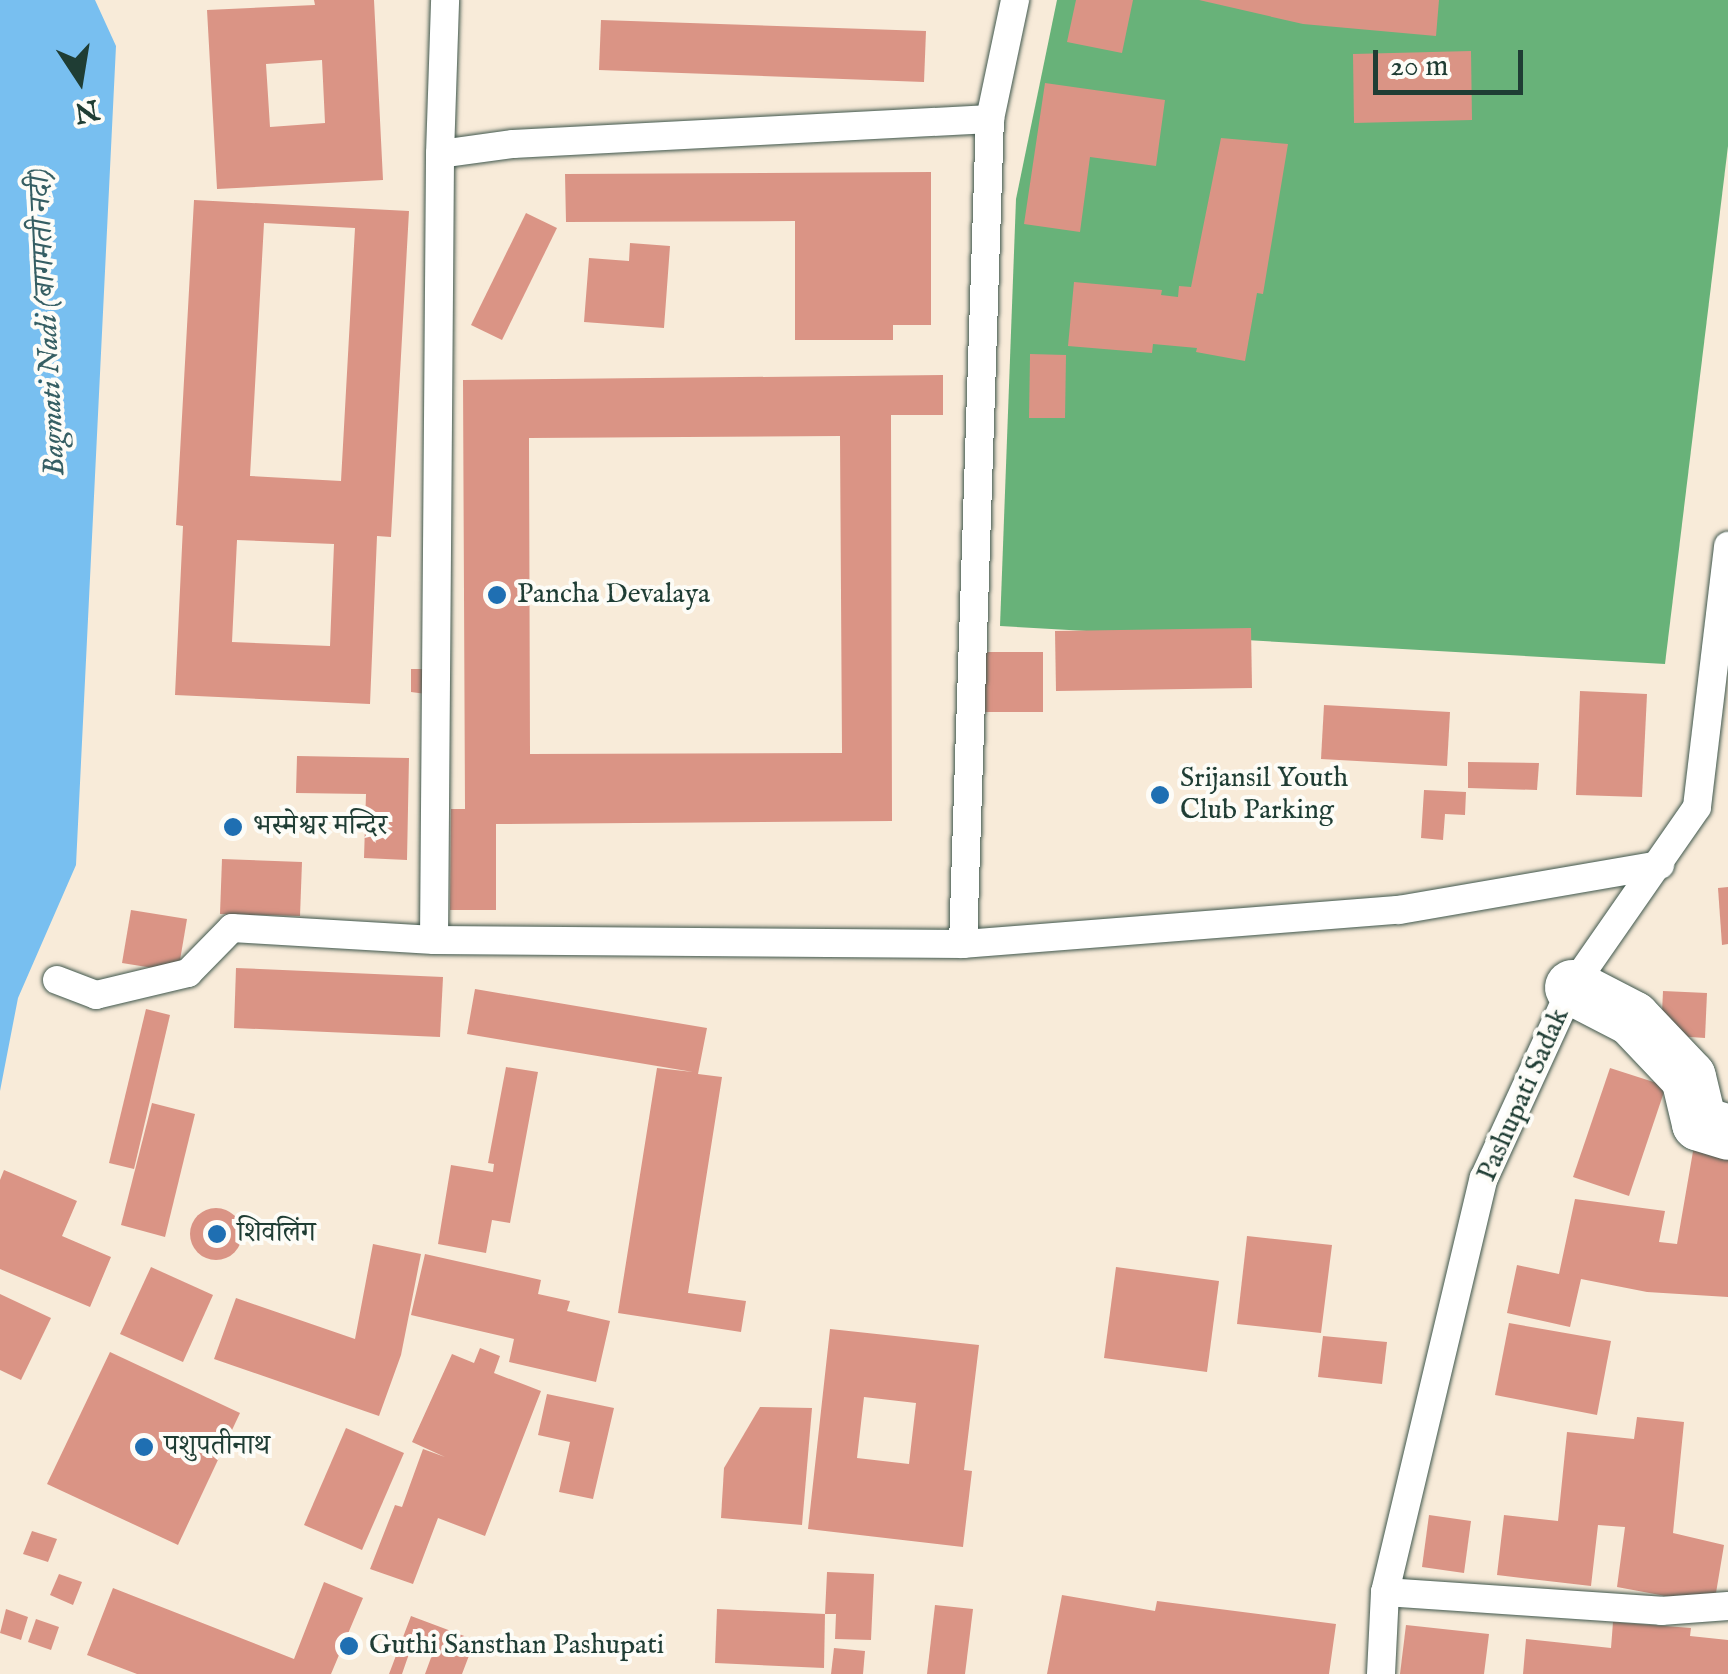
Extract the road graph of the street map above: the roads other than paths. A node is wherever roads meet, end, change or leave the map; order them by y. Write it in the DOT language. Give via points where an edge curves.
graph roads {
  1 [pos="445,0"];
  2 [pos="1015,0"];
  3 [pos="990,119"];
  4 [pos="440,154"];
  5 [pos="1728,546"];
  6 [pos="1660,865"];
  7 [pos="434,940"];
  8 [pos="963,944"];
  9 [pos="57,980"];
  10 [pos="1572,987"];
  11 [pos="1728,1132"];
  12 [pos="1386,1592"];
  13 [pos="1728,1606"];
  14 [pos="1380,1674"];
  1 -- 4 [label="lane"];
  2 -- 3 [label="lane"];
  3 -- 4 [label="lane" via="513,144"];
  3 -- 8 [label="lane"];
  4 -- 7 [label="lane"];
  5 -- 6 [label="lane, Pashupati Sadak" via="1696,807"];
  6 -- 8 [label="lane" via="1399,910"];
  6 -- 10 [label="lane, Pashupati Sadak"];
  7 -- 8 [label="lane"];
  7 -- 9 [label="lane" via="232,928 188,974 96,995"];
  10 -- 11 [label="street" via="1632,1018 1688,1076 1699,1123"];
  10 -- 12 [label="lane, Pashupati Sadak" via="1484,1178"];
  12 -- 13 [label="lane" via="1661,1611"];
  12 -- 14 [label="lane, Pashupati Sadak"];
}
